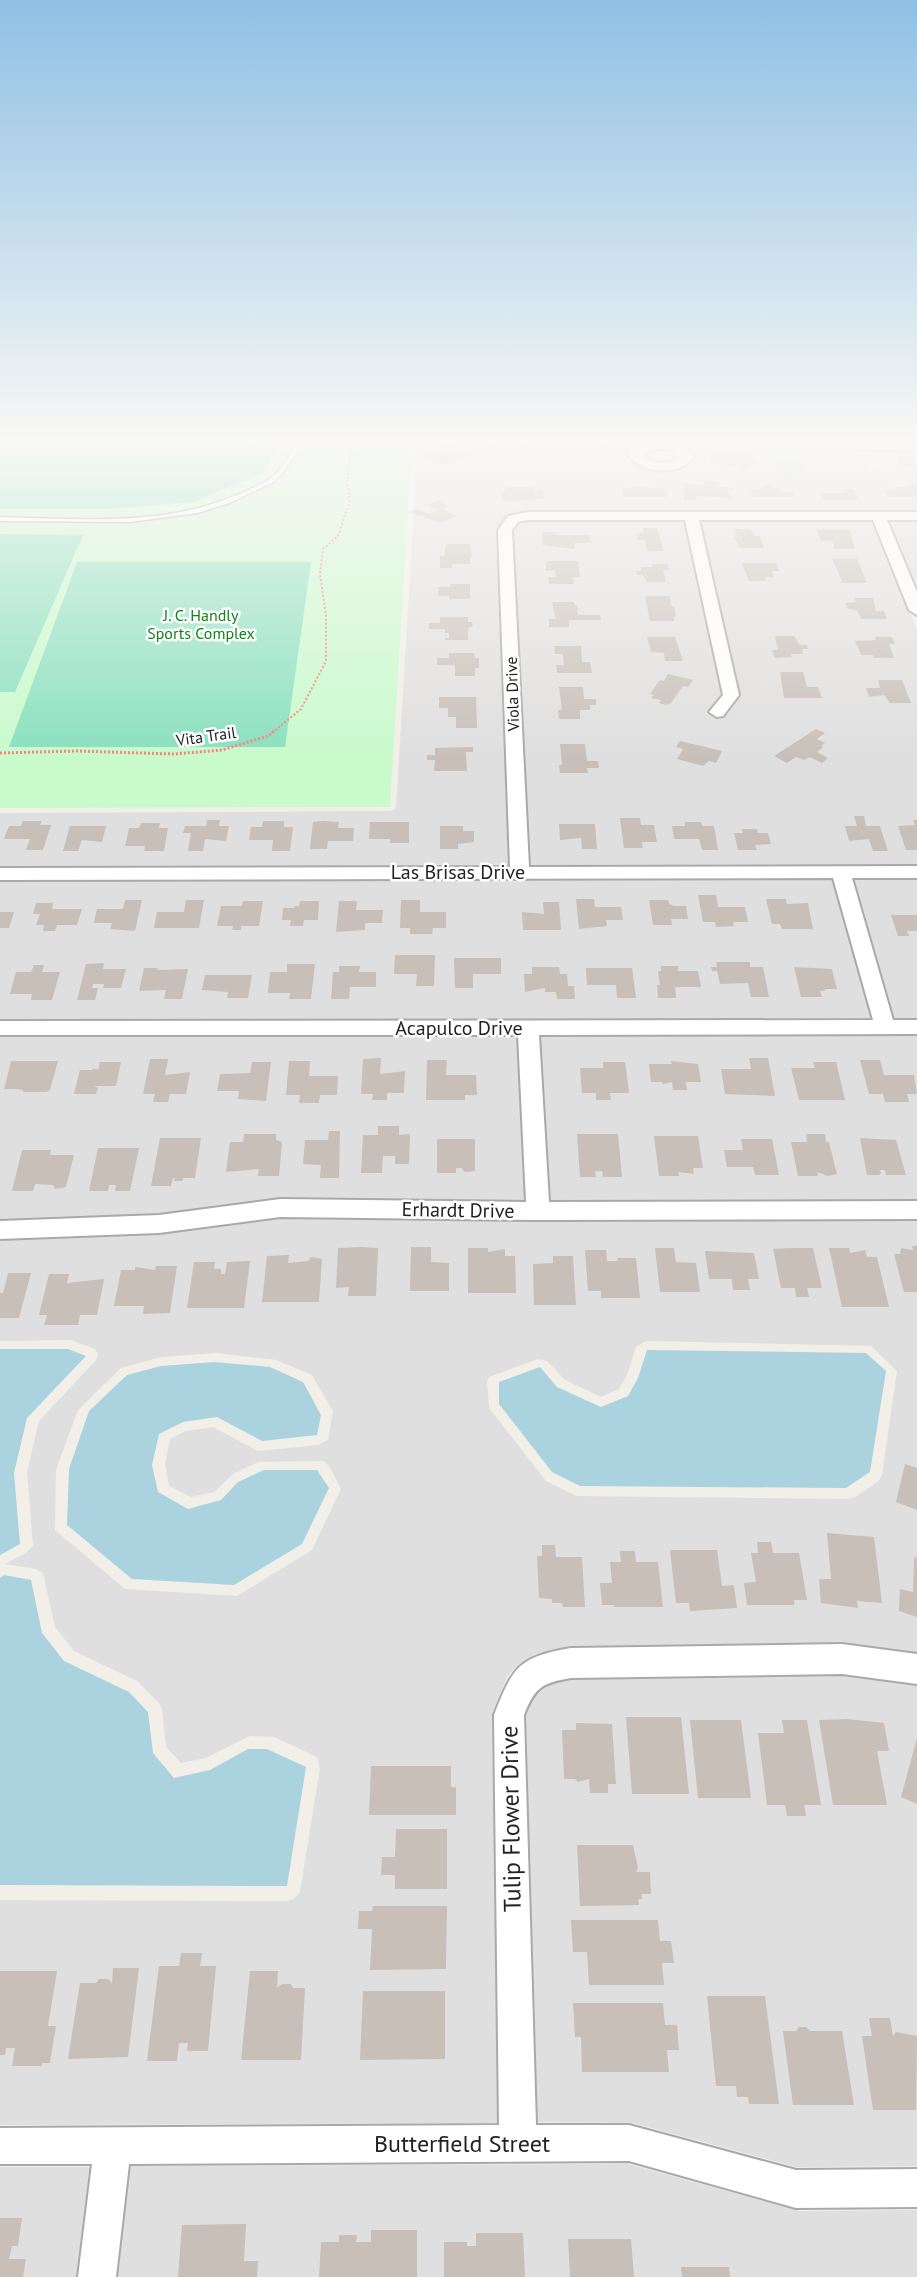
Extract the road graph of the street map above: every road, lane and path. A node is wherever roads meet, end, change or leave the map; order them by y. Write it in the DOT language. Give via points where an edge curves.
graph roads {
  1 [pos="324,548"];
  2 [pos="506,548"];
  3 [pos="698,548"];
  4 [pos="891,548"];
  5 [pos="917,610"];
  6 [pos="717,712"];
  7 [pos="0,753"];
  8 [pos="520,872"];
  9 [pos="841,872"];
  10 [pos="917,872"];
  11 [pos="0,874"];
  12 [pos="885,1027"];
  13 [pos="917,1027"];
  14 [pos="0,1028"];
  15 [pos="528,1028"];
  16 [pos="917,1210"];
  17 [pos="538,1211"];
  18 [pos="0,1230"];
  19 [pos="917,1669"];
  20 [pos="518,2144"];
  21 [pos="113,2145"];
  22 [pos="0,2146"];
  23 [pos="917,2188"];
  24 [pos="96,2277"];
  1 -- 7 [label="path, Vita Trail" via="320,574 326,616 326,661 301,709 268,736 222,750 174,754"];
  2 -- 8 [label="street, Viola Drive"];
  3 -- 6 [label="street" via="731,696"];
  4 -- 5 [label="street"];
  8 -- 9 [label="street, Las Brisas Drive"];
  8 -- 11 [label="street, Las Brisas Drive"];
  9 -- 10 [label="street, Las Brisas Drive"];
  9 -- 12 [label="street"];
  12 -- 13 [label="street, Acapulco Drive"];
  12 -- 15 [label="street, Acapulco Drive"];
  14 -- 15 [label="street, Acapulco Drive"];
  15 -- 17 [label="street"];
  16 -- 17 [label="street, Erhardt Drive"];
  17 -- 18 [label="street, Erhardt Drive" via="280,1208 159,1224"];
  19 -- 20 [label="street, Tulip Flower Drive" via="842,1659 571,1663 540,1668 522,1682 508,1715"];
  20 -- 21 [label="street, Butterfield Street"];
  20 -- 23 [label="street, Butterfield Street" via="629,2143 796,2189"];
  21 -- 22 [label="street, Butterfield Street"];
  21 -- 24 [label="street"];
}
